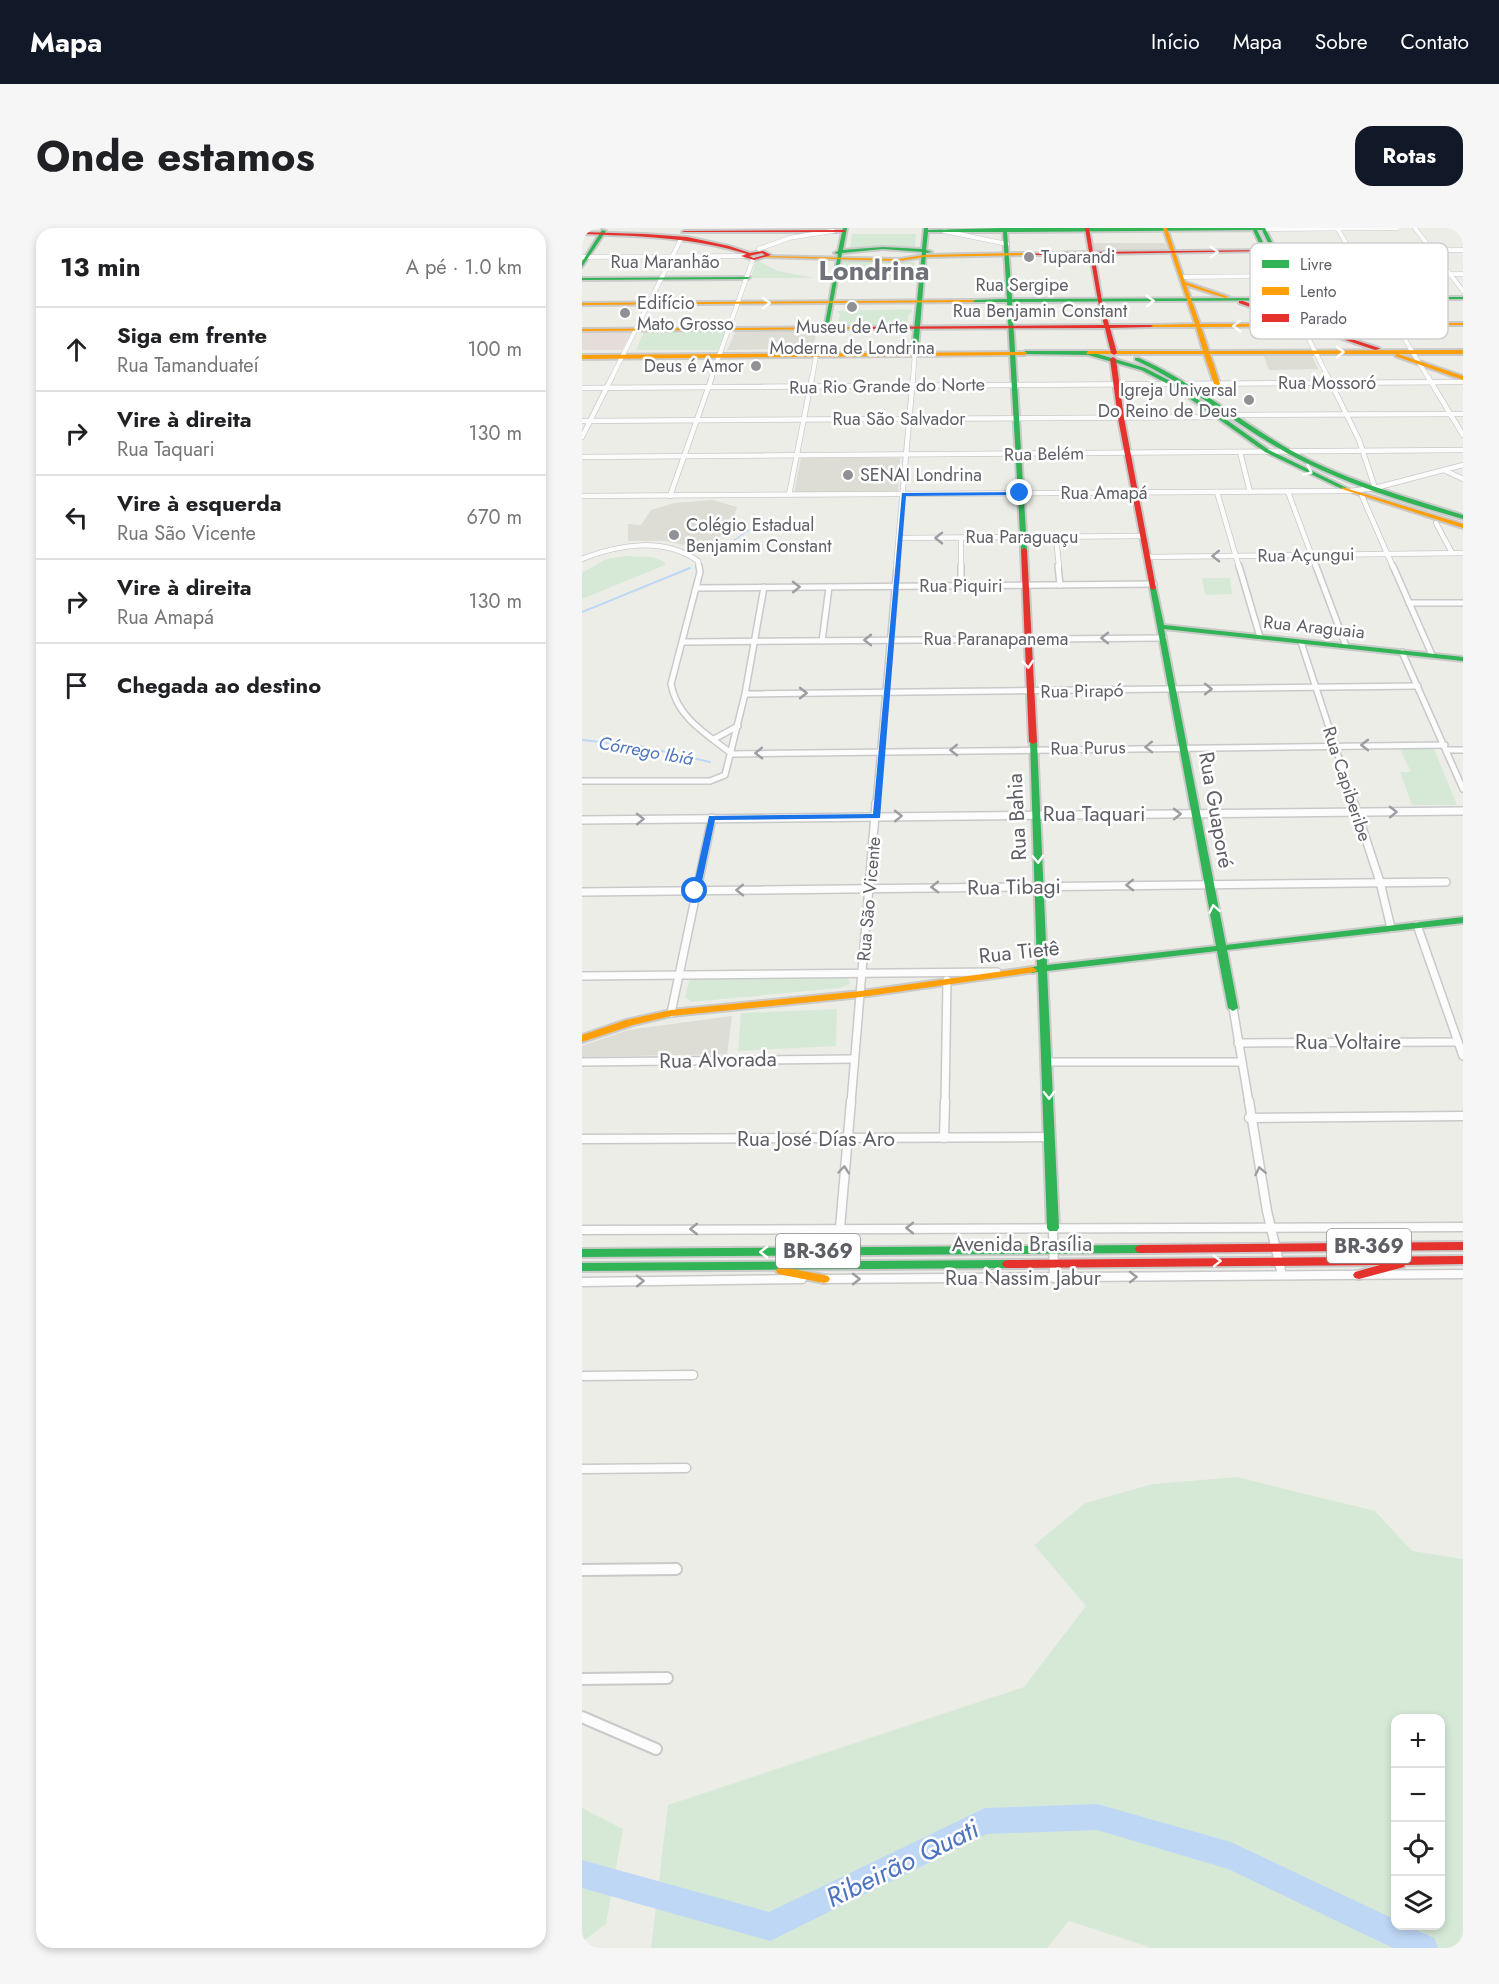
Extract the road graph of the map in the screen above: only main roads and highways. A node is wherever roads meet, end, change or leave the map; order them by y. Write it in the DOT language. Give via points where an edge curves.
graph roads {
  1 [pos="1254,228"];
  2 [pos="1263,228"];
  3 [pos="926,229"];
  4 [pos="1005,229"];
  5 [pos="1087,229"];
  6 [pos="1165,229"];
  7 [pos="765,230"];
  8 [pos="841,230"];
  9 [pos="603,232"];
  10 [pos="582,234"];
  11 [pos="683,235"];
  12 [pos="1264,243"];
  13 [pos="1268,243"];
  14 [pos="1008,250"];
  15 [pos="1250,251"];
  16 [pos="1092,252"];
  17 [pos="1173,252"];
  18 [pos="755,254"];
  19 [pos="930,254"];
  20 [pos="839,255"];
  21 [pos="584,260"];
  22 [pos="748,278"];
  23 [pos="582,279"];
  24 [pos="1183,280"];
  25 [pos="1448,298"];
  26 [pos="1463,298"];
  27 [pos="1250,299"];
  28 [pos="1190,300"];
  29 [pos="1235,300"];
  30 [pos="1100,301"];
  31 [pos="919,302"];
  32 [pos="1009,302"];
  33 [pos="831,303"];
  34 [pos="582,304"];
  35 [pos="1250,305"];
  36 [pos="1448,324"];
  37 [pos="1463,324"];
  38 [pos="1198,326"];
  39 [pos="1250,326"];
  40 [pos="1011,327"];
  41 [pos="1106,327"];
  42 [pos="917,328"];
  43 [pos="826,329"];
  44 [pos="582,330"];
  45 [pos="1348,339"];
  46 [pos="1009,351"];
  47 [pos="1387,352"];
  48 [pos="1463,352"];
  49 [pos="915,353"];
  50 [pos="1207,353"];
  51 [pos="721,354"];
  52 [pos="584,355"];
  53 [pos="1116,360"];
  54 [pos="1420,362"];
  55 [pos="1463,378"];
  56 [pos="1217,384"];
  57 [pos="1463,517"];
  58 [pos="1463,526"];
  59 [pos="1163,633"];
  60 [pos="1463,658"];
  61 [pos="1463,921"];
  62 [pos="1221,948"];
  63 [pos="1044,970"];
  64 [pos="1233,1008"];
  65 [pos="582,1039"];
  66 [pos="1053,1228"];
  67 [pos="1463,1246"];
  68 [pos="582,1252"];
  69 [pos="1416,1259"];
  70 [pos="1463,1260"];
  71 [pos="748,1264"];
  72 [pos="582,1267"];
  73 [pos="1359,1275"];
  74 [pos="824,1279"];
  1 -- 2 [label="main road"];
  1 -- 6 [label="main road"];
  1 -- 12 [label="main road"];
  2 -- 13 [label="main road"];
  3 -- 4 [label="main road"];
  3 -- 19 [label="main road"];
  4 -- 5 [label="main road"];
  4 -- 14 [label="main road, Rua Bahia"];
  5 -- 6 [label="main road"];
  5 -- 16 [label="main road, Rua Guaporé"];
  6 -- 17 [label="main road"];
  7 -- 8 [label="main road"];
  7 -- 11 [label="main road"];
  7 -- 18 [label="main road"];
  8 -- 20 [label="main road"];
  9 -- 10 [label="main road"];
  9 -- 11 [label="main road"];
  9 -- 21 [label="main road"];
  11 -- 18 [label="main road"];
  14 -- 16 [label="main road"];
  14 -- 19 [label="main road"];
  14 -- 32 [label="main road, Rua Bahia"];
  17 -- 15 [label="main road, one-way"];
  16 -- 17 [label="main road"];
  16 -- 30 [label="main road, Rua Guaporé"];
  17 -- 24 [label="main road"];
  18 -- 20 [label="main road"];
  19 -- 20 [label="main road" via="907,248 863,248"];
  19 -- 31 [label="main road"];
  20 -- 33 [label="main road"];
  22 -- 23 [label="main road, Rua Maranhão"];
  24 -- 28 [label="main road"];
  24 -- 29 [label="main road"];
  25 -- 26 [label="main road, Rua Sergipe"];
  27 -- 29 [label="main road, Rua Sergipe"];
  28 -- 29 [label="main road, Rua Sergipe"];
  30 -- 28 [label="main road, Rua Sergipe, one-way"];
  28 -- 38 [label="main road"];
  29 -- 35 [label="main road"];
  30 -- 32 [label="main road, Rua Sergipe"];
  30 -- 41 [label="main road, Rua Guaporé"];
  31 -- 32 [label="main road, Rua Sergipe"];
  31 -- 33 [label="main road, Rua Sergipe"];
  31 -- 42 [label="main road"];
  32 -- 40 [label="main road, Rua Bahia"];
  34 -- 33 [label="main road, Rua Sergipe, one-way"];
  33 -- 43 [label="main road"];
  36 -- 37 [label="main road, Rua Benjamin Constant"];
  39 -- 38 [label="main road, Rua Benjamin Constant, one-way"];
  38 -- 41 [label="main road, Rua Benjamin Constant"];
  38 -- 50 [label="main road"];
  40 -- 41 [label="main road, Rua Benjamin Constant"];
  40 -- 42 [label="main road, Rua Benjamin Constant"];
  40 -- 46 [label="main road, Rua Bahia"];
  41 -- 53 [label="main road, Rua Guaporé"];
  42 -- 43 [label="main road, Rua Benjamin Constant"];
  42 -- 49 [label="main road"];
  43 -- 44 [label="main road, Rua Benjamin Constant"];
  45 -- 47 [label="main road"];
  46 -- 49 [label="main road"];
  46 -- 49 [label="main road"];
  46 -- 53 [label="main road" via="1088,353"];
  46 -- 53 [label="main road" via="1090,350"];
  46 -- 63 [label="main road, Rua Bahia, one-way" via="1026,585"];
  50 -- 47 [label="main road, one-way"];
  47 -- 54 [label="main road"];
  48 -- 54 [label="main road"];
  49 -- 51 [label="main road"];
  49 -- 51 [label="main road"];
  50 -- 53 [label="main road"];
  50 -- 56 [label="main road"];
  51 -- 52 [label="main road"];
  53 -- 57 [label="main road" via="1152,364 1192,384 1290,452 1375,488"];
  53 -- 58 [label="main road, one-way" via="1173,384 1267,451 1350,491"];
  53 -- 59 [label="main road, Rua Guaporé" via="1127,453"];
  54 -- 55 [label="main road"];
  59 -- 60 [label="main road, Rua Araguaia" via="1260,638"];
  62 -- 59 [label="main road, Rua Guaporé, one-way"];
  61 -- 62 [label="main road, Rua Tietê"];
  62 -- 63 [label="main road, Rua Tietê"];
  62 -- 64 [label="main road, Rua Guaporé"];
  63 -- 65 [label="main road, Rua Tietê" via="671,1013"];
  63 -- 66 [label="main road, Rua Bahia, one-way"];
  67 -- 68 [label="main road, Avenida Brasília / BR-369, one-way"];
  69 -- 70 [label="main road, Avenida Brasília / BR-369"];
  71 -- 69 [label="main road, Avenida Brasília / BR-369, one-way"];
  69 -- 73 [label="main road"];
  71 -- 72 [label="main road, Avenida Brasília / BR-369"];
  71 -- 74 [label="main road"];
}
